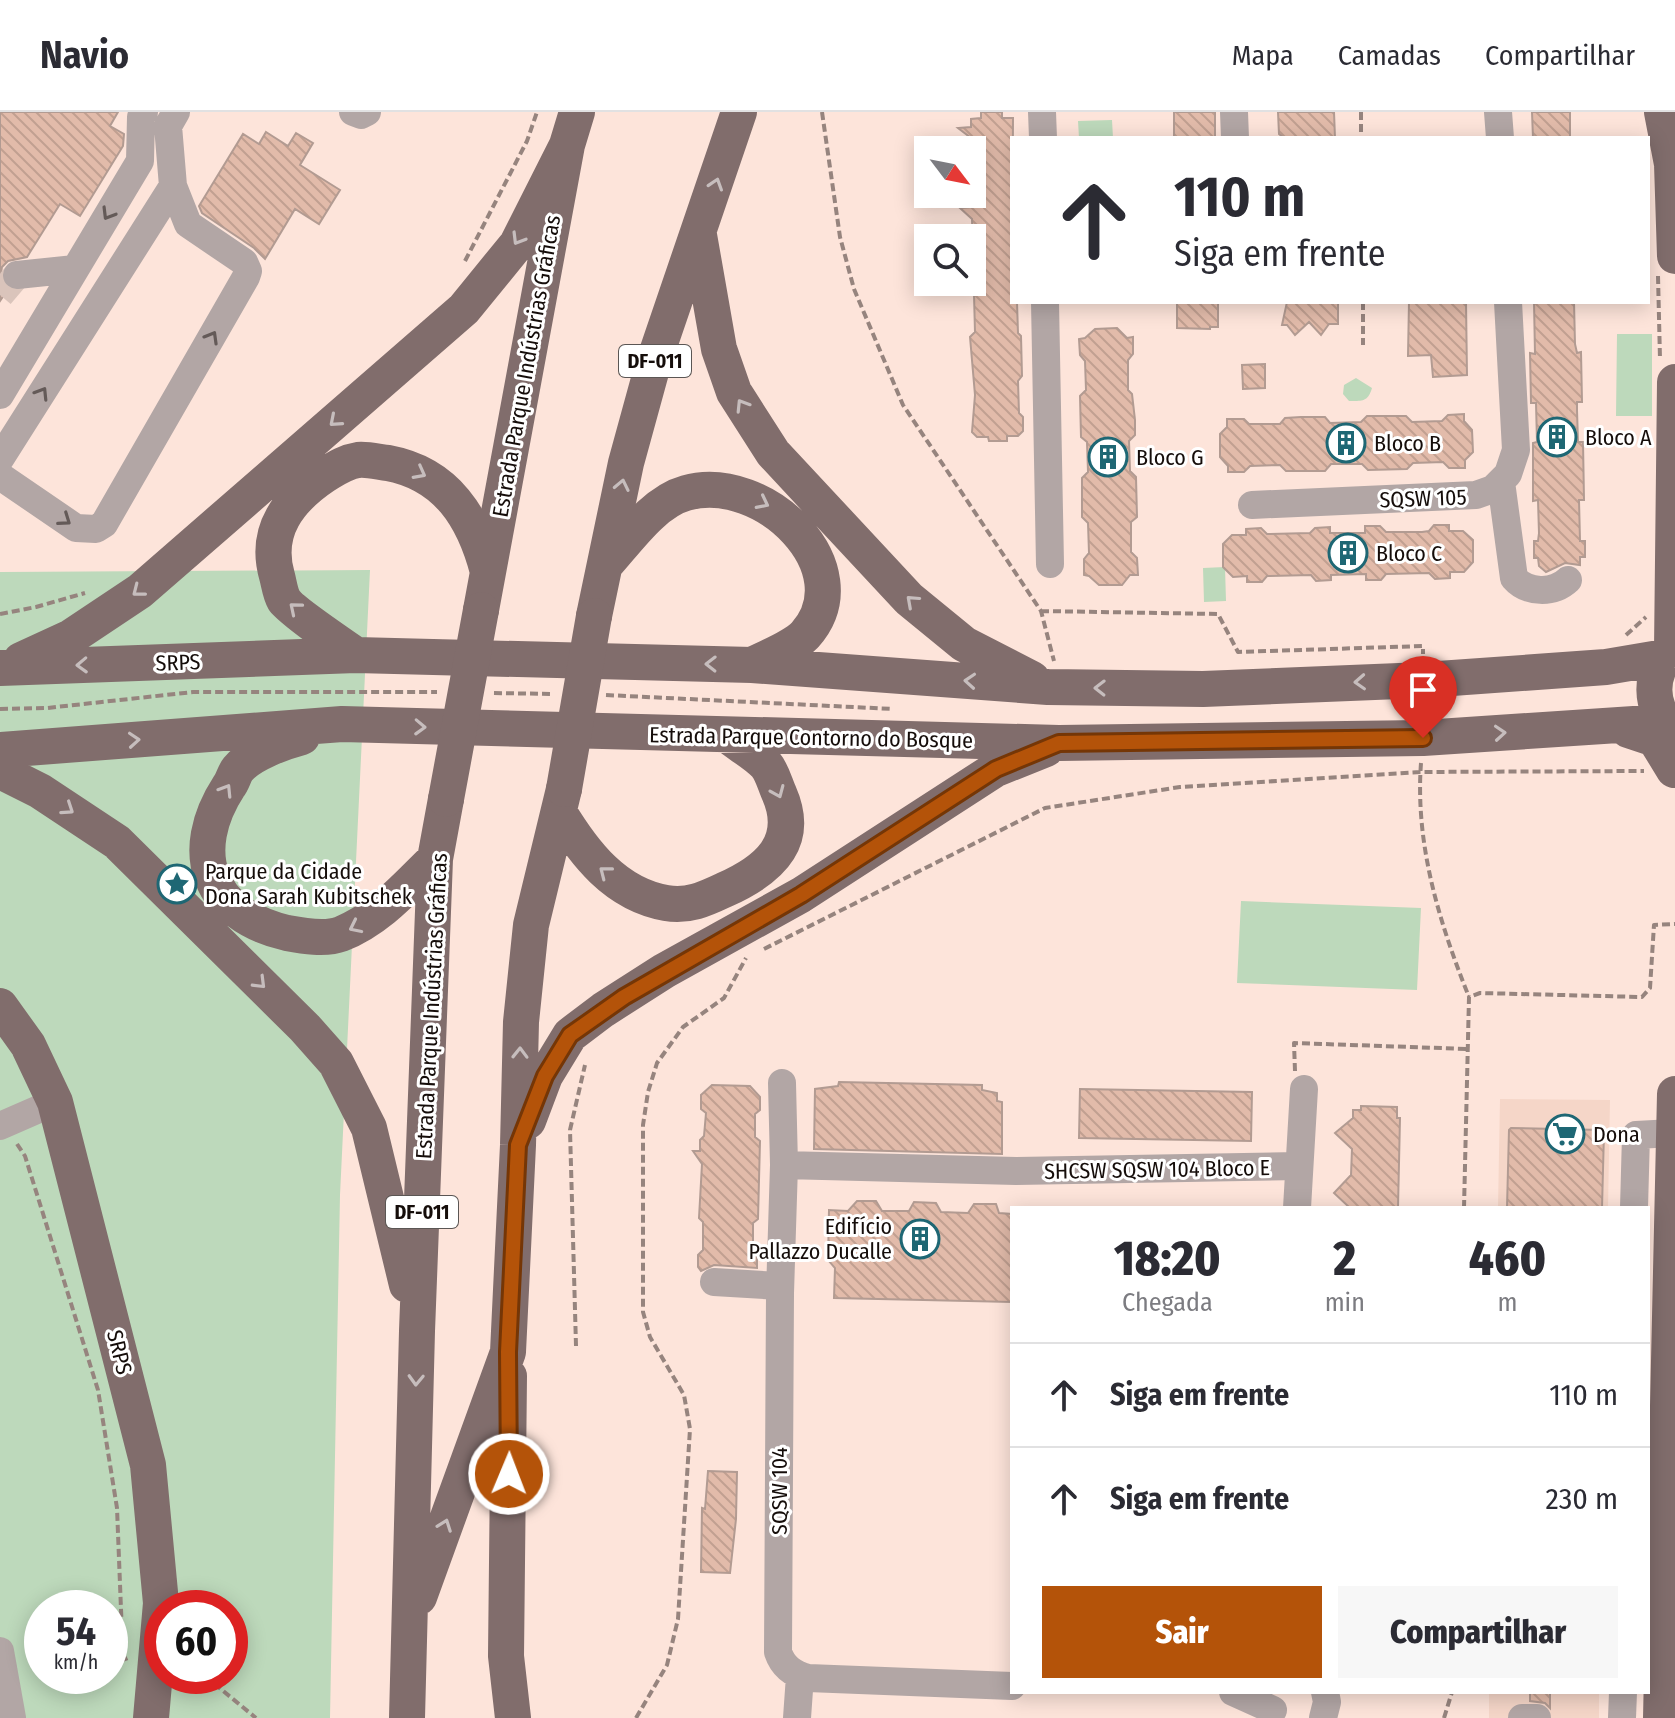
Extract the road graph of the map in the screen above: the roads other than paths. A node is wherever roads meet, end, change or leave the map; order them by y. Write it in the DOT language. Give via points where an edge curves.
graph roads {
  1 [pos="144,112"];
  2 [pos="176,112"];
  3 [pos="353,112"];
  4 [pos="367,112"];
  5 [pos="739,112"];
  6 [pos="1042,112"];
  7 [pos="1234,112"];
  8 [pos="1498,112"];
  9 [pos="1662,112"];
  10 [pos="572,128"];
  11 [pos="1043,136"];
  12 [pos="1235,136"];
  13 [pos="1500,136"];
  14 [pos="140,161"];
  15 [pos="172,183"];
  16 [pos="699,235"];
  17 [pos="1667,264"];
  18 [pos="75,269"];
  19 [pos="17,275"];
  20 [pos="1045,304"];
  21 [pos="1508,304"];
  22 [pos="1667,371"];
  23 [pos="0,395"];
  24 [pos="0,459"];
  25 [pos="0,476"];
  26 [pos="1501,482"];
  27 [pos="1252,505"];
  28 [pos="1050,564"];
  29 [pos="605,565"];
  30 [pos="488,573"];
  31 [pos="1568,580"];
  32 [pos="1672,588"];
  33 [pos="1671,651"];
  34 [pos="1614,652"];
  35 [pos="356,655"];
  36 [pos="752,665"];
  37 [pos="2,668"];
  38 [pos="1054,687"];
  39 [pos="342,724"];
  40 [pos="1603,725"];
  41 [pos="1671,728"];
  42 [pos="727,735"];
  43 [pos="1059,743"];
  44 [pos="0,750"];
  45 [pos="1674,770"];
  46 [pos="0,771"];
  47 [pos="1675,793"];
  48 [pos="562,801"];
  49 [pos="435,859"];
  50 [pos="0,1006"];
  51 [pos="782,1083"];
  52 [pos="1304,1089"];
  53 [pos="1675,1094"];
  54 [pos="55,1102"];
  55 [pos="2,1124"];
  56 [pos="1673,1133"];
  57 [pos="518,1145"];
  58 [pos="784,1165"];
  59 [pos="1298,1166"];
  60 [pos="1297,1206"];
  61 [pos="1634,1206"];
  62 [pos="714,1282"];
  63 [pos="780,1286"];
  64 [pos="417,1331"];
  65 [pos="508,1352"];
  66 [pos="1658,1366"];
  67 [pos="1656,1559"];
  68 [pos="409,1625"];
  69 [pos="0,1651"];
  70 [pos="800,1676"];
  71 [pos="1010,1686"];
  72 [pos="1239,1694"];
  73 [pos="1623,1694"];
  74 [pos="1275,1707"];
  75 [pos="12,1718"];
  76 [pos="151,1718"];
  77 [pos="407,1718"];
  78 [pos="513,1718"];
  79 [pos="797,1718"];
  80 [pos="1522,1718"];
  81 [pos="1537,1718"];
  82 [pos="1622,1718"];
  83 [pos="1661,1718"];
  1 -- 14 [label="street"];
  2 -- 15 [label="street" via="168,126"];
  3 -- 4 [label="street"];
  16 -- 5 [label="main road, Estrada Parque Indústrias Gráficas / DF-011, one-way"];
  6 -- 11 [label="street"];
  7 -- 12 [label="street"];
  8 -- 13 [label="street"];
  9 -- 17 [label="main road" via="1672,164"];
  10 -- 30 [label="main road, Estrada Parque Indústrias Gráficas / DF-011"];
  10 -- 37 [label="main road, one-way" via="517,244 464,309 140,591 71,637"];
  14 -- 15 [label="street"];
  14 -- 18 [label="street, one-way"];
  24 -- 15 [label="street, one-way"];
  25 -- 15 [label="street, one-way" via="76,528 104,524 248,271 244,262 188,224"];
  29 -- 16 [label="main road, Estrada Parque Indústrias Gráficas / DF-011, one-way" via="654,361"];
  38 -- 16 [label="main road, one-way" via="964,644 909,599 773,453 734,392 719,349"];
  18 -- 19 [label="street"];
  18 -- 23 [label="street"];
  20 -- 28 [label="street"];
  21 -- 26 [label="street" via="1516,450"];
  22 -- 32 [label="main road"];
  26 -- 27 [label="street, SQSW 105" via="1476,495"];
  26 -- 31 [label="street" via="1514,578 1529,589 1558,588"];
  29 -- 36 [label="main road, one-way" via="660,506 684,493 735,491 782,514 819,568 820,606 804,636"];
  29 -- 48 [label="main road, Estrada Parque Indústrias Gráficas / DF-011, bridge"];
  35 -- 30 [label="main road, one-way" via="284,601 273,562 285,511 342,465 383,462 429,477 452,497 480,539"];
  30 -- 49 [label="main road, Estrada Parque Indústrias Gráficas / DF-011, bridge"];
  32 -- 33 [label="main road"];
  32 -- 34 [label="main road" via="1660,619 1645,638"];
  33 -- 34 [label="main road"];
  33 -- 41 [label="main road" via="1659,666 1653,689"];
  34 -- 38 [label="main road, one-way" via="1424,680 1203,689"];
  36 -- 35 [label="main road, one-way"];
  35 -- 37 [label="main road, SRPS, one-way"];
  38 -- 36 [label="main road, one-way"];
  39 -- 42 [label="main road, Estrada Parque Contorno do Bosque, one-way"];
  44 -- 39 [label="main road, one-way"];
  49 -- 39 [label="main road, one-way" via="365,923 337,936 303,937 251,922 219,892 206,849 220,800 237,769 273,746"];
  40 -- 41 [label="main road, Estrada Parque Contorno do Bosque"];
  43 -- 40 [label="main road, Estrada Parque Contorno do Bosque, one-way" via="1423,738"];
  40 -- 45 [label="main road" via="1655,739"];
  41 -- 45 [label="main road"];
  42 -- 43 [label="main road, Estrada Parque Contorno do Bosque"];
  42 -- 48 [label="main road, one-way" via="767,766 787,821 771,860 706,898 686,905 666,903 616,881 586,855"];
  43 -- 57 [label="main road" via="996,769 801,895 603,1010 570,1035 545,1076"];
  45 -- 47 [label="main road"];
  46 -- 64 [label="main road, one-way" via="117,842 336,1063 369,1128"];
  57 -- 48 [label="main road, Estrada Parque Indústrias Gráficas / DF-011, one-way" via="521,1022 531,925"];
  49 -- 64 [label="main road, Estrada Parque Indústrias Gráficas / DF-011"];
  50 -- 54 [label="main road, SRPS" via="28,1045"];
  51 -- 58 [label="street, SQSW 104"];
  52 -- 59 [label="street"];
  53 -- 56 [label="main road"];
  54 -- 55 [label="street"];
  54 -- 76 [label="main road, SRPS" via="148,1465 161,1603"];
  56 -- 61 [label="street" via="1636,1135"];
  56 -- 66 [label="main road" via="1673,1249"];
  57 -- 65 [label="main road, Estrada Parque Indústrias Gráficas / DF-011"];
  58 -- 59 [label="street, SHCSW SQSW 104 Bloco E" via="1016,1171"];
  58 -- 63 [label="street, SQSW 104"];
  59 -- 60 [label="street"];
  62 -- 63 [label="street"];
  63 -- 70 [label="street, SQSW 104" via="778,1652 785,1666"];
  64 -- 68 [label="main road, Estrada Parque Indústrias Gráficas / DF-011, one-way"];
  68 -- 65 [label="main road, Estrada Parque Indústrias Gráficas / DF-011, one-way"];
  65 -- 78 [label="main road, Estrada Parque Indústrias Gráficas / DF-011" via="506,1656"];
  66 -- 67 [label="main road"];
  67 -- 83 [label="main road"];
  68 -- 77 [label="main road, Estrada Parque Indústrias Gráficas / DF-011"];
  69 -- 75 [label="street"];
  70 -- 71 [label="street"];
  70 -- 79 [label="street"];
  72 -- 74 [label="street"];
  73 -- 82 [label="street"];
  80 -- 81 [label="street"];
}
